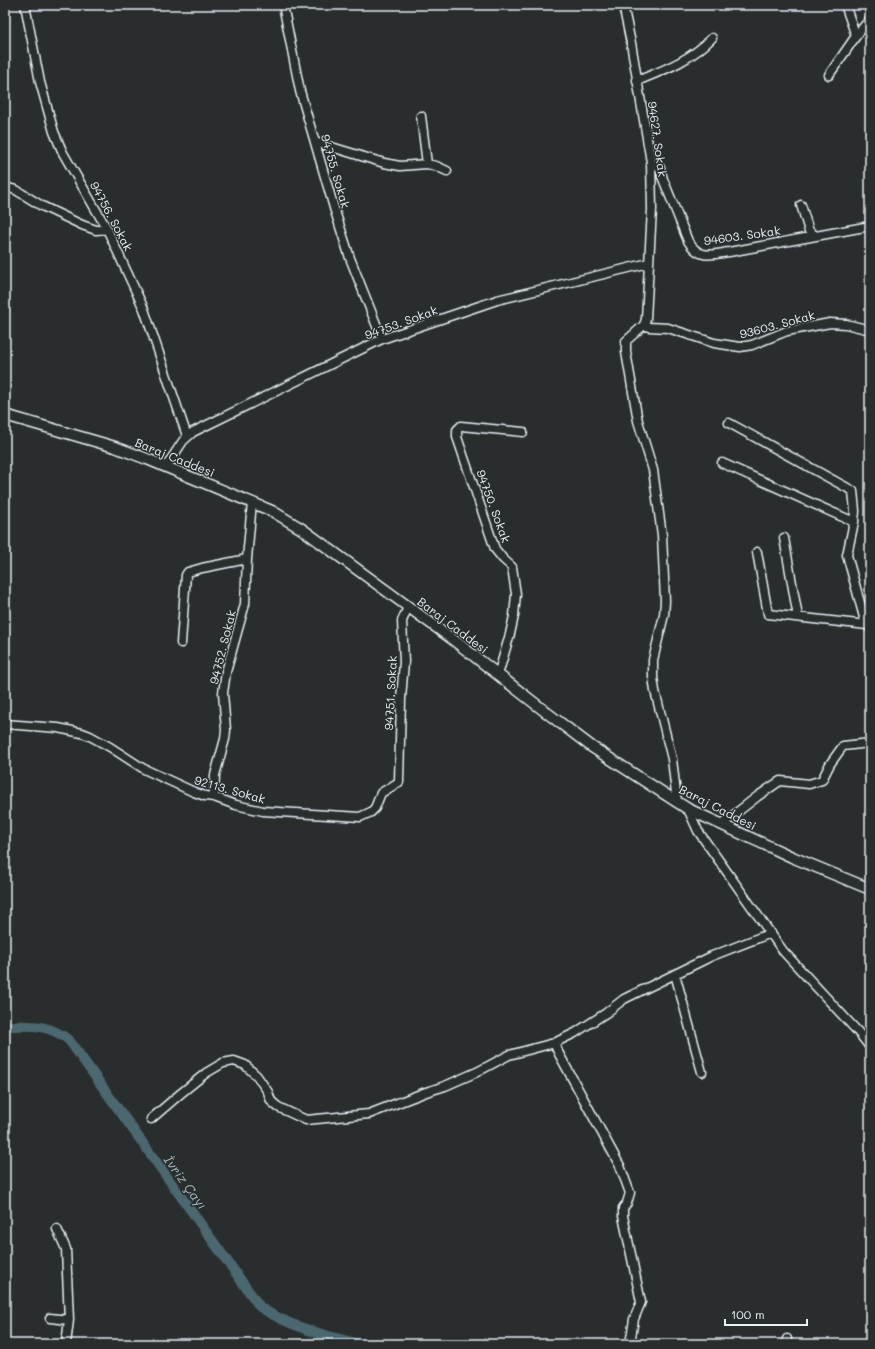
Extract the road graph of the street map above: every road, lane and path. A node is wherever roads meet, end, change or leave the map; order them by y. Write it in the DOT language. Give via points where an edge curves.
graph roads {
  1 [pos="25,5"];
  2 [pos="284,5"];
  3 [pos="623,5"];
  4 [pos="844,5"];
  5 [pos="870,18"];
  6 [pos="856,36"];
  7 [pos="712,38"];
  8 [pos="829,75"];
  9 [pos="637,81"];
  10 [pos="422,116"];
  11 [pos="315,142"];
  12 [pos="651,162"];
  13 [pos="427,164"];
  14 [pos="447,171"];
  15 [pos="5,187"];
  16 [pos="801,204"];
  17 [pos="870,226"];
  18 [pos="107,229"];
  19 [pos="816,236"];
  20 [pos="649,262"];
  21 [pos="644,325"];
  22 [pos="870,330"];
  23 [pos="382,339"];
  24 [pos="5,415"];
  25 [pos="729,423"];
  26 [pos="523,432"];
  27 [pos="187,436"];
  28 [pos="722,463"];
  29 [pos="166,466"];
  30 [pos="252,502"];
  31 [pos="854,522"];
  32 [pos="784,538"];
  33 [pos="757,552"];
  34 [pos="247,559"];
  35 [pos="408,607"];
  36 [pos="798,617"];
  37 [pos="869,627"];
  38 [pos="180,643"];
  39 [pos="498,675"];
  40 [pos="5,724"];
  41 [pos="870,743"];
  42 [pos="399,782"];
  43 [pos="214,796"];
  44 [pos="677,802"];
  45 [pos="688,808"];
  46 [pos="722,824"];
  47 [pos="870,889"];
  48 [pos="771,933"];
  49 [pos="675,974"];
  50 [pos="554,1043"];
  51 [pos="870,1047"];
  52 [pos="702,1072"];
  53 [pos="151,1119"];
  54 [pos="57,1229"];
  55 [pos="50,1318"];
  56 [pos="69,1320"];
  57 [pos="66,1344"];
  58 [pos="630,1344"];
  1 -- 18 [label="street, 94756. Sokak" via="40,82 54,132"];
  2 -- 11 [label="street, 94755. Sokak" via="300,91"];
  3 -- 9 [label="street, 94627. Sokak"];
  4 -- 6 [label="street"];
  5 -- 6 [label="street"];
  6 -- 8 [label="street"];
  7 -- 9 [label="street" via="684,60"];
  9 -- 12 [label="street, 94627. Sokak"];
  10 -- 13 [label="street"];
  11 -- 13 [label="street" via="392,165"];
  11 -- 23 [label="street, 94755. Sokak" via="350,258"];
  12 -- 19 [label="street, 94603. Sokak" via="660,168 688,241 698,253 719,253"];
  12 -- 20 [label="street, 94627. Sokak"];
  13 -- 14 [label="street"];
  15 -- 18 [label="street" via="16,190 82,225 96,230"];
  16 -- 19 [label="street" via="809,232"];
  17 -- 19 [label="street, 94603. Sokak"];
  18 -- 27 [label="street, 94756. Sokak" via="149,320"];
  20 -- 21 [label="street, 94627. Sokak" via="648,311"];
  20 -- 23 [label="street, 94753. Sokak" via="497,300"];
  21 -- 22 [label="street, 93603. Sokak" via="668,328 714,343 740,347 787,331 830,323"];
  21 -- 44 [label="street" via="626,341 626,352 638,421 653,470 662,535 666,601 654,656 653,677 672,759"];
  23 -- 27 [label="street, 94753. Sokak"];
  24 -- 29 [label="main road, Baraj Caddesi" via="115,447"];
  25 -- 31 [label="street" via="853,491"];
  26 -- 39 [label="street, 94750. Sokak" via="461,426 457,430 457,437 495,549 513,570 516,594 514,616"];
  27 -- 29 [label="street, 94753. Sokak"];
  28 -- 31 [label="street"];
  29 -- 30 [label="main road, Baraj Caddesi"];
  30 -- 34 [label="street, 94752. Sokak"];
  30 -- 35 [label="main road, Baraj Caddesi" via="302,529"];
  31 -- 37 [label="street" via="848,555 865,622"];
  32 -- 36 [label="street"];
  33 -- 36 [label="street" via="768,614"];
  34 -- 38 [label="street" via="188,572"];
  34 -- 43 [label="street, 94752. Sokak" via="245,604 224,682 226,730 215,775"];
  35 -- 39 [label="main road, Baraj Caddesi"];
  35 -- 42 [label="street, 94751. Sokak" via="402,622 404,662"];
  36 -- 37 [label="street"];
  39 -- 44 [label="main road, Baraj Caddesi" via="592,746"];
  40 -- 43 [label="street, 92113. Sokak" via="58,728 90,736 144,769 194,792"];
  41 -- 46 [label="street" via="843,746 822,780 809,784 780,781"];
  42 -- 43 [label="street, 92113. Sokak" via="381,793 371,812 360,816 263,811 236,806"];
  44 -- 45 [label="main road, Baraj Caddesi"];
  45 -- 46 [label="main road, Baraj Caddesi"];
  45 -- 48 [label="street" via="698,831"];
  46 -- 47 [label="main road, Baraj Caddesi" via="792,857"];
  48 -- 49 [label="street" via="712,956"];
  48 -- 51 [label="street" via="783,951"];
  49 -- 50 [label="street" via="624,999 575,1033"];
  49 -- 52 [label="street"];
  50 -- 53 [label="street" via="509,1054 445,1086 370,1114 313,1120 306,1120 278,1107 271,1101 257,1076 245,1065 234,1061 223,1063"];
  50 -- 58 [label="street" via="620,1166 630,1193 627,1203 622,1208 641,1302 634,1319"];
  54 -- 56 [label="street" via="66,1249"];
  55 -- 56 [label="street"];
  56 -- 57 [label="street"];
}
